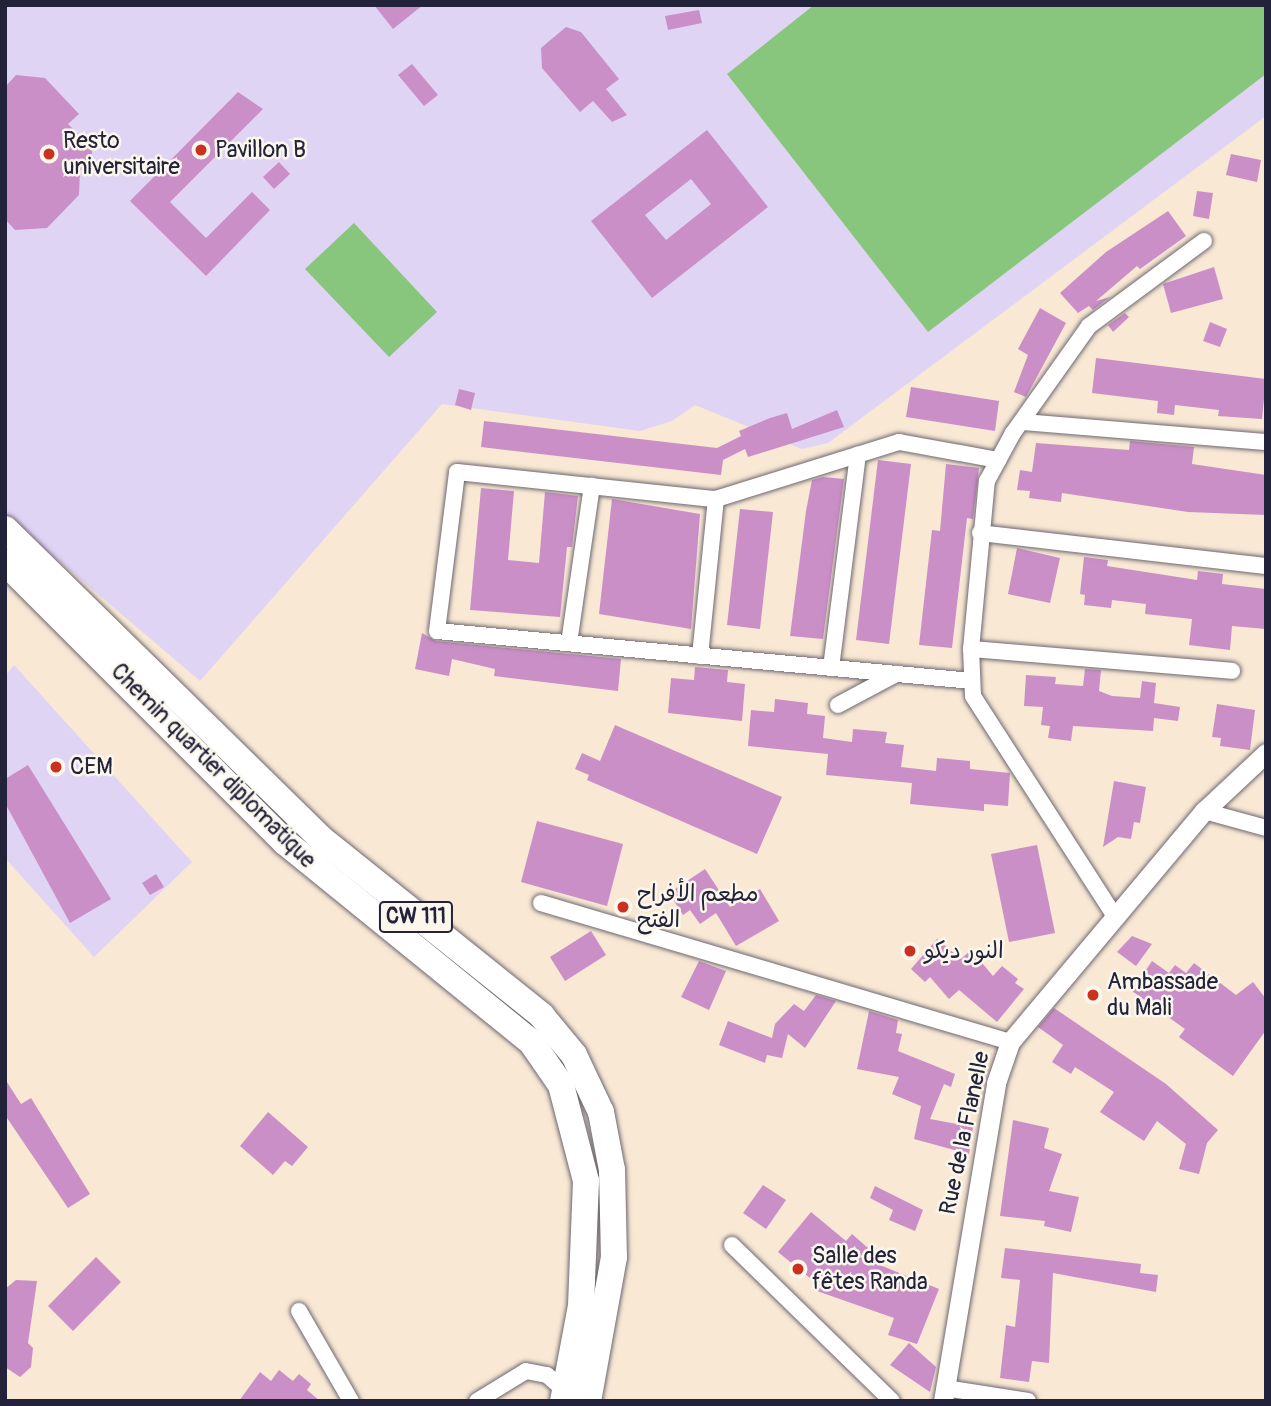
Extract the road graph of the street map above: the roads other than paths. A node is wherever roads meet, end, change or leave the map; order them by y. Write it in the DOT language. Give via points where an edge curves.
graph roads {
  1 [pos="1204,241"];
  2 [pos="1022,422"];
  3 [pos="1266,442"];
  4 [pos="859,455"];
  5 [pos="998,460"];
  6 [pos="592,486"];
  7 [pos="716,499"];
  8 [pos="5,529"];
  9 [pos="981,533"];
  10 [pos="5,562"];
  11 [pos="1266,566"];
  12 [pos="569,643"];
  13 [pos="971,649"];
  14 [pos="700,656"];
  15 [pos="831,668"];
  16 [pos="1232,671"];
  17 [pos="896,674"];
  18 [pos="972,681"];
  19 [pos="838,705"];
  20 [pos="1266,753"];
  21 [pos="1204,811"];
  22 [pos="1266,828"];
  23 [pos="541,903"];
  24 [pos="1114,915"];
  25 [pos="1010,1042"];
  26 [pos="732,1245"];
  27 [pos="299,1311"];
  28 [pos="944,1394"];
  29 [pos="572,1397"];
  30 [pos="351,1401"];
  31 [pos="477,1401"];
  32 [pos="892,1401"];
  33 [pos="1028,1401"];
  1 -- 2 [label="street" via="1088,327"];
  2 -- 3 [label="street"];
  2 -- 5 [label="street"];
  4 -- 5 [label="street" via="899,442"];
  4 -- 7 [label="street"];
  4 -- 15 [label="street"];
  5 -- 9 [label="street" via="987,481"];
  6 -- 7 [label="street"];
  6 -- 12 [label="street"];
  6 -- 12 [label="street" via="457,471 437,631"];
  7 -- 14 [label="street"];
  8 -- 29 [label="highway, CW 111" via="319,837 541,1015 574,1055 601,1112 612,1170 614,1257"];
  9 -- 11 [label="street"];
  9 -- 13 [label="street"];
  10 -- 29 [label="highway, Chemin quartier diplomatique / CW 111" via="285,842 533,1043 561,1085 586,1181"];
  12 -- 14 [label="street"];
  13 -- 16 [label="street"];
  13 -- 18 [label="street"];
  14 -- 15 [label="street"];
  15 -- 17 [label="street"];
  17 -- 18 [label="street"];
  17 -- 19 [label="street"];
  18 -- 24 [label="street" via="973,696"];
  20 -- 21 [label="street"];
  21 -- 22 [label="street"];
  21 -- 24 [label="street"];
  23 -- 25 [label="street"];
  24 -- 25 [label="street"];
  25 -- 28 [label="street, Rue de la Flanelle" via="996,1083"];
  26 -- 32 [label="street"];
  27 -- 30 [label="street"];
  28 -- 33 [label="street"];
  29 -- 31 [label="street" via="547,1376 526,1371"];
}
